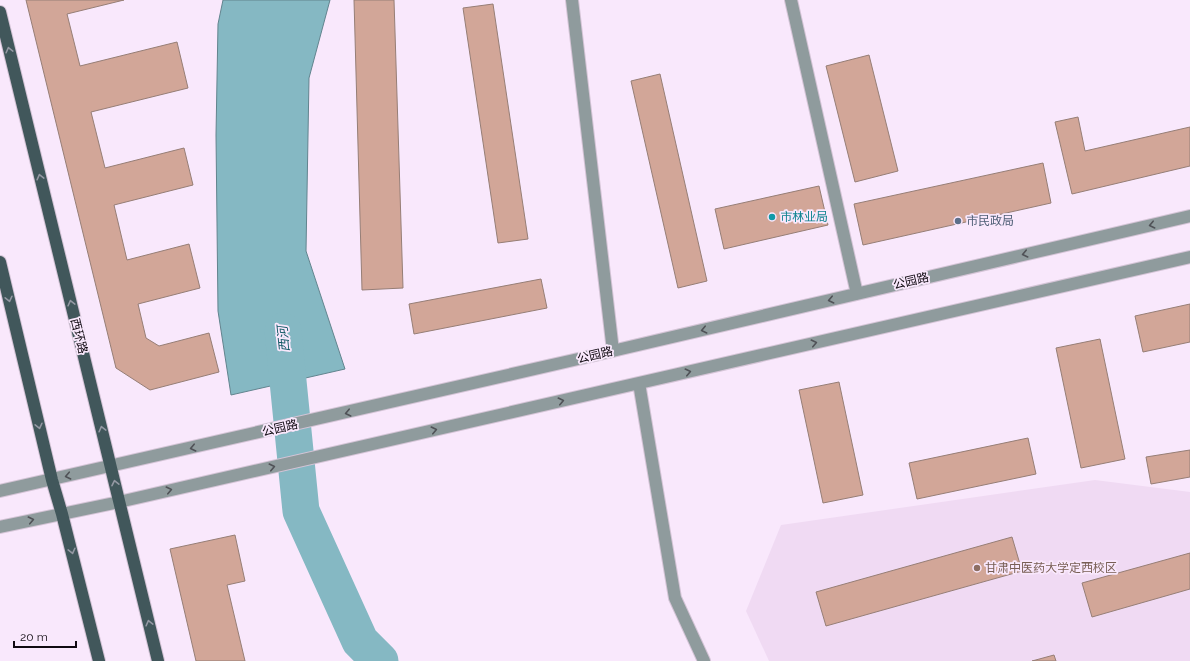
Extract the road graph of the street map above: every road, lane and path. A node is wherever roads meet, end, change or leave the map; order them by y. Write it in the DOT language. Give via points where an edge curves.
graph roads {
  1 [pos="572,0"];
  2 [pos="791,0"];
  3 [pos="0,12"];
  4 [pos="1190,216"];
  5 [pos="1190,258"];
  6 [pos="0,262"];
  7 [pos="857,294"];
  8 [pos="613,351"];
  9 [pos="639,383"];
  10 [pos="112,467"];
  11 [pos="52,480"];
  12 [pos="0,491"];
  13 [pos="119,502"];
  14 [pos="62,514"];
  15 [pos="0,527"];
  16 [pos="99,661"];
  17 [pos="158,661"];
  18 [pos="704,661"];
  1 -- 8 [label="street"];
  2 -- 7 [label="street"];
  10 -- 3 [label="main road, 西环路, one-way"];
  4 -- 7 [label="street, 公园路, one-way"];
  9 -- 5 [label="street, one-way"];
  6 -- 11 [label="main road, one-way"];
  7 -- 8 [label="street, 公园路, one-way"];
  8 -- 10 [label="street, 公园路, one-way"];
  13 -- 9 [label="street, one-way"];
  9 -- 18 [label="street" via="676,598"];
  10 -- 11 [label="street, 公园路, one-way"];
  13 -- 10 [label="main road, 西环路, one-way"];
  11 -- 12 [label="street, 公园路"];
  11 -- 14 [label="main road"];
  13 -- 14 [label="street"];
  17 -- 13 [label="main road, 西环路, one-way"];
  15 -- 14 [label="street, one-way"];
  14 -- 16 [label="main road, one-way"];
}
